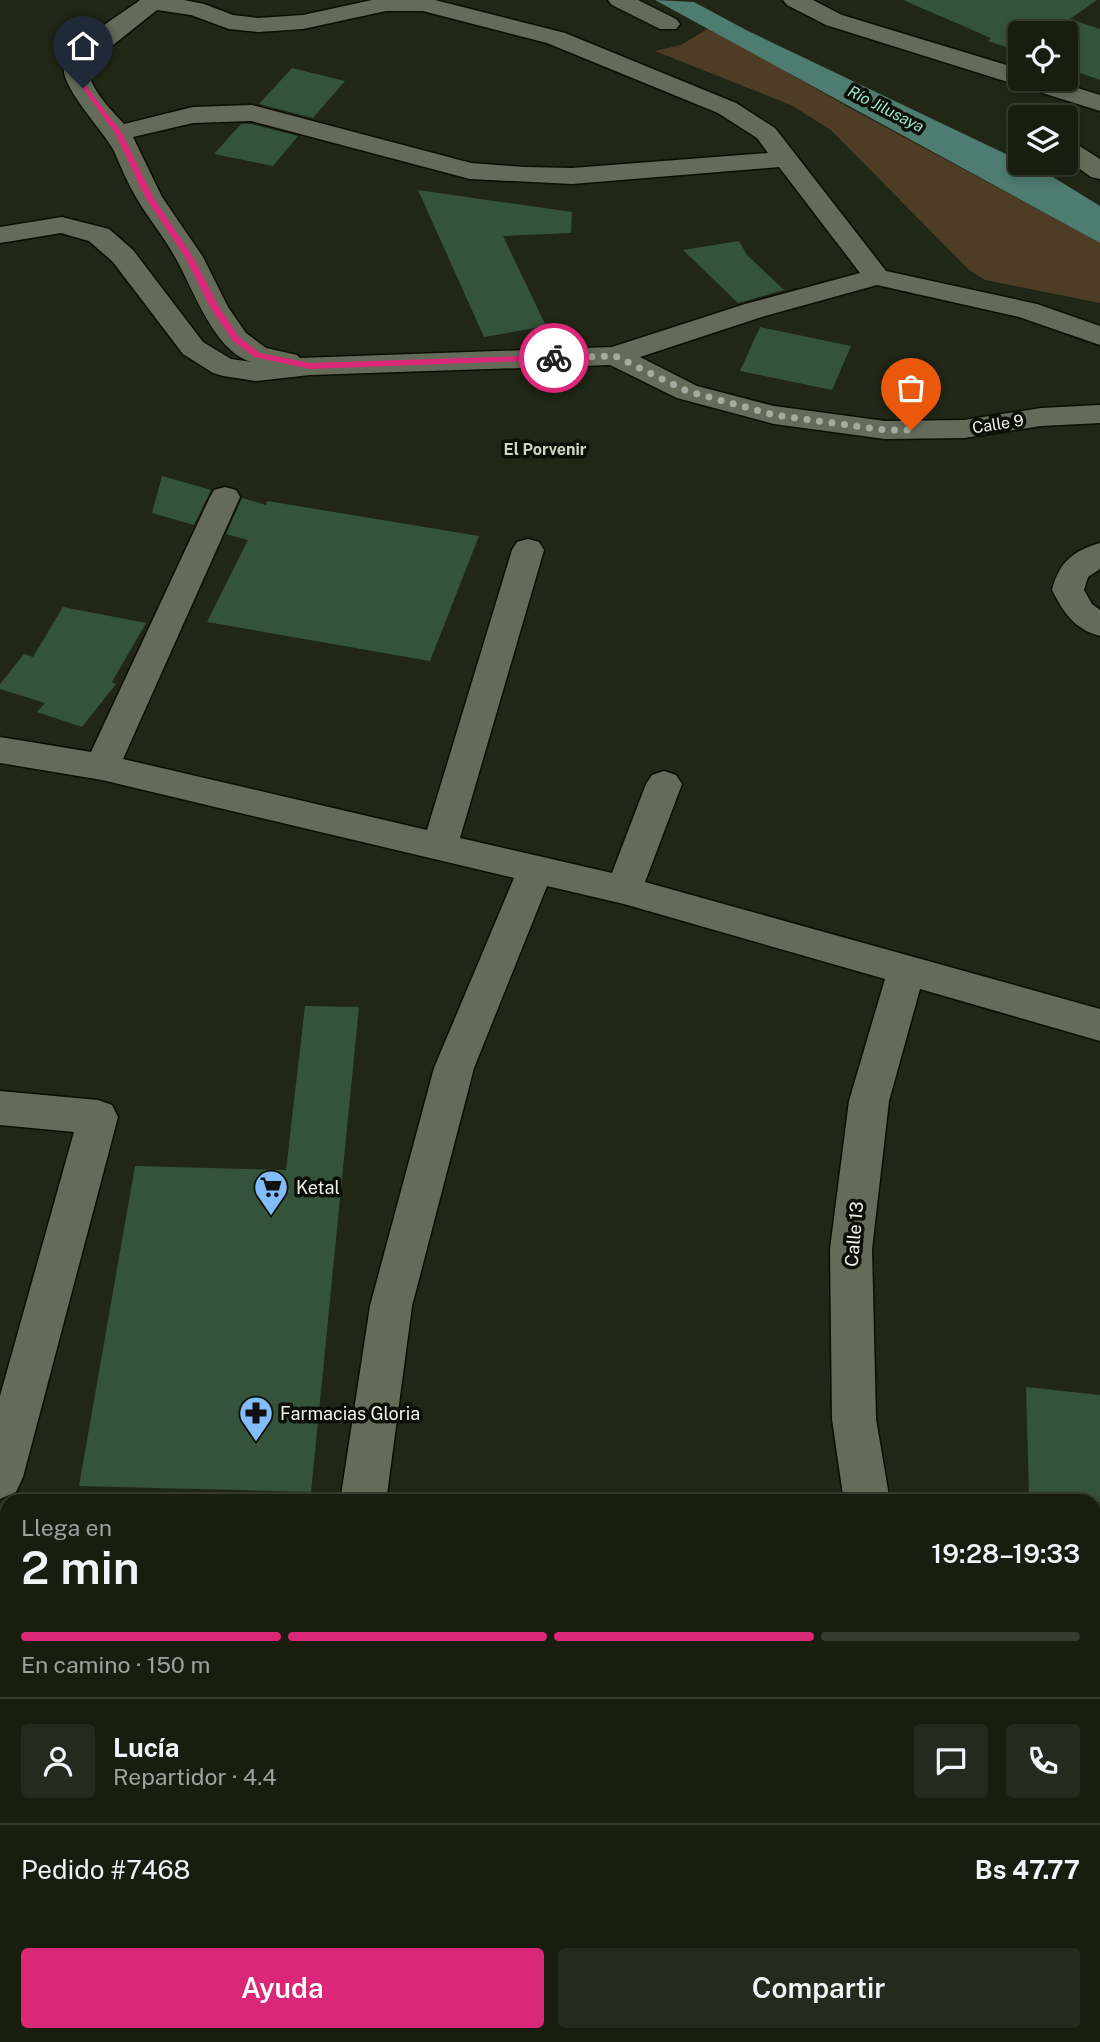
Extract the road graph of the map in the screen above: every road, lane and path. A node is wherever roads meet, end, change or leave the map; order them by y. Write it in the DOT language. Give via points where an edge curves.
graph roads {
  1 [pos="620,0"];
  2 [pos="795,0"];
  3 [pos="154,1"];
  4 [pos="668,23"];
  5 [pos="1008,74"];
  6 [pos="1063,91"];
  7 [pos="1100,103"];
  8 [pos="118,133"];
  9 [pos="1078,156"];
  10 [pos="788,159"];
  11 [pos="1100,171"];
  12 [pos="0,235"];
  13 [pos="877,277"];
  14 [pos="1100,336"];
  15 [pos="615,356"];
  16 [pos="310,366"];
  17 [pos="1100,414"];
  18 [pos="226,497"];
  19 [pos="528,550"];
  20 [pos="1100,554"];
  21 [pos="1100,625"];
  22 [pos="0,750"];
  23 [pos="102,767"];
  24 [pos="664,784"];
  25 [pos="440,846"];
  26 [pos="535,871"];
  27 [pos="624,890"];
  28 [pos="906,971"];
  29 [pos="1100,1025"];
  30 [pos="0,1108"];
  31 [pos="0,1477"];
  32 [pos="364,1494"];
  33 [pos="866,1494"];
  1 -- 4 [label="street"];
  2 -- 5 [label="street" via="834,20"];
  3 -- 8 [label="street" via="102,38 75,69 91,101"];
  3 -- 10 [label="street" via="196,9 229,22 258,25 303,22 386,4 440,8 556,38 727,108 766,133"];
  6 -- 7 [label="street"];
  8 -- 10 [label="street" via="193,115 252,113 470,171 572,177"];
  8 -- 16 [label="street" via="149,197 236,339 257,355"];
  9 -- 11 [label="street"];
  10 -- 13 [label="street"];
  12 -- 16 [label="street" via="62,225 99,234 123,256 192,348 223,367 256,372"];
  13 -- 14 [label="street" via="1027,310"];
  13 -- 15 [label="street" via="755,310"];
  15 -- 16 [label="street"];
  15 -- 17 [label="street, Calle 9" via="700,395 774,415 885,430 964,429"];
  18 -- 23 [label="street"];
  19 -- 25 [label="street"];
  20 -- 21 [label="street" via="1073,571 1068,590 1080,612"];
  22 -- 23 [label="street"];
  23 -- 25 [label="street"];
  24 -- 27 [label="street"];
  25 -- 26 [label="street"];
  26 -- 27 [label="street"];
  26 -- 32 [label="street" via="454,1068 391,1306"];
  27 -- 28 [label="street"];
  28 -- 29 [label="street"];
  28 -- 33 [label="street, Calle 13" via="869,1101 851,1249 854,1419"];
  30 -- 31 [label="street" via="97,1117"];
}
